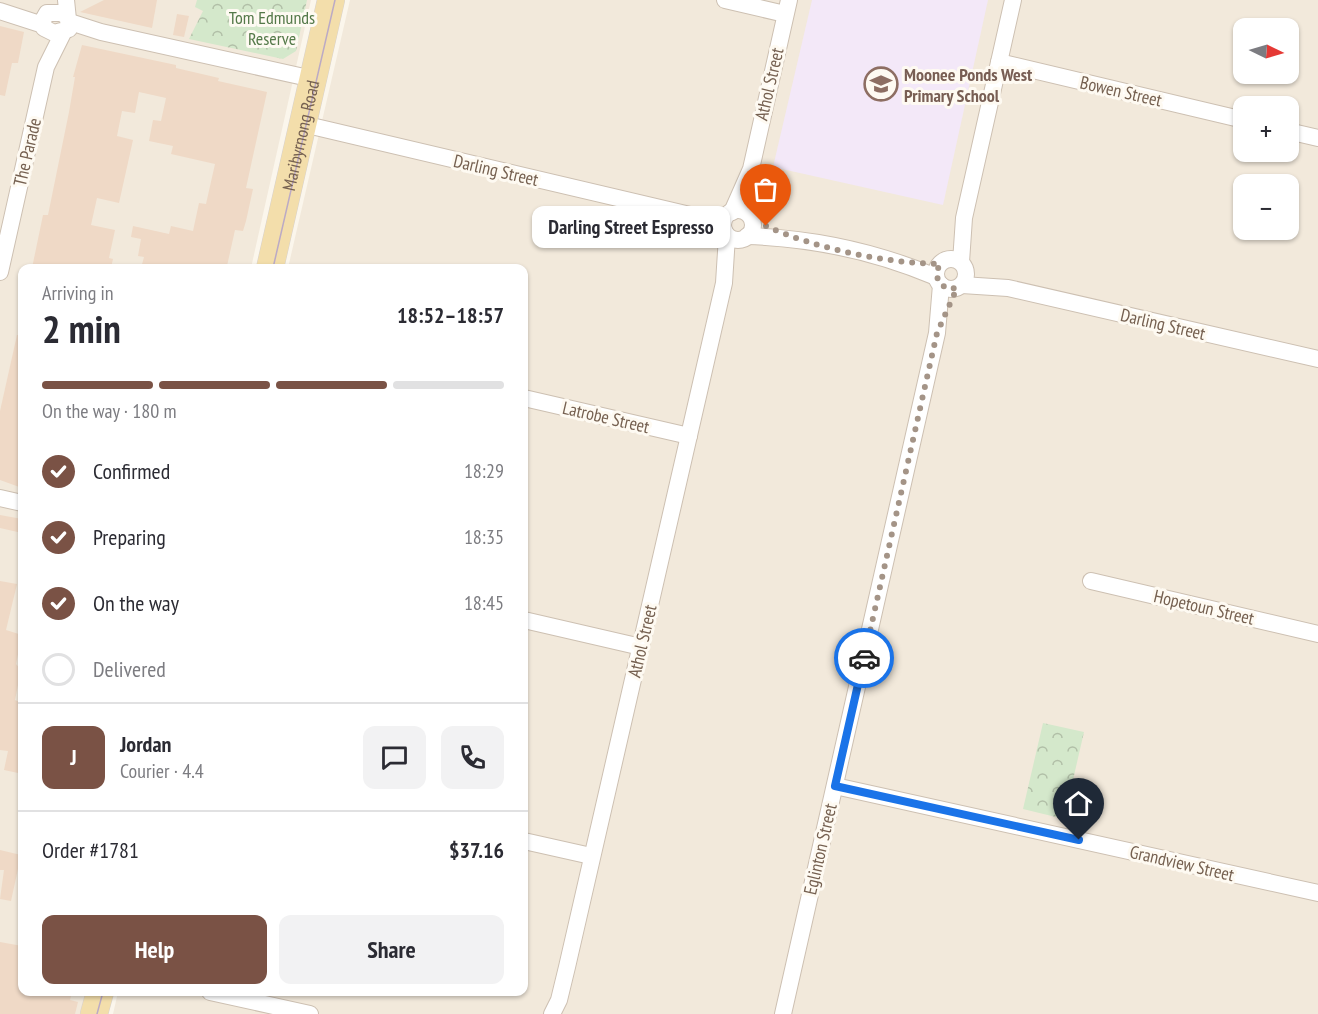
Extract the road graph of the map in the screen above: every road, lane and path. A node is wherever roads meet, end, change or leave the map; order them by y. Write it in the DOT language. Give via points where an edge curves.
graph roads {
  1 [pos="331,0"];
  2 [pos="724,0"];
  3 [pos="1013,0"];
  4 [pos="787,7"];
  5 [pos="0,10"];
  6 [pos="48,16"];
  7 [pos="67,20"];
  8 [pos="999,62"];
  9 [pos="46,67"];
  10 [pos="313,79"];
  11 [pos="1233,117"];
  12 [pos="303,124"];
  13 [pos="1299,133"];
  14 [pos="1318,138"];
  15 [pos="750,169"];
  16 [pos="731,212"];
  17 [pos="690,214"];
  18 [pos="741,230"];
  19 [pos="271,264"];
  20 [pos="0,272"];
  21 [pos="951,274"];
  22 [pos="1318,359"];
  23 [pos="528,399"];
  24 [pos="689,436"];
  25 [pos="0,498"];
  26 [pos="18,501"];
  27 [pos="1091,581"];
  28 [pos="528,621"];
  29 [pos="1318,634"];
  30 [pos="641,647"];
  31 [pos="835,786"];
  32 [pos="528,842"];
  33 [pos="591,856"];
  34 [pos="1318,893"];
  35 [pos="99,996"];
  36 [pos="228,996"];
  37 [pos="557,1009"];
  38 [pos="94,1014"];
  39 [pos="310,1014"];
  40 [pos="783,1014"];
  1 -- 10 [label="main road, Maribyrnong Road"];
  2 -- 4 [label="street"];
  3 -- 8 [label="street, Eglinton Street"];
  4 -- 15 [label="street, Athol Street"];
  5 -- 6 [label="street"];
  6 -- 7 [label="street"];
  6 -- 9 [label="street, The Parade"];
  7 -- 9 [label="street, The Parade"];
  7 -- 10 [label="street" via="101,32"];
  8 -- 11 [label="street, Bowen Street"];
  8 -- 21 [label="street, Eglinton Street"];
  9 -- 20 [label="street, The Parade"];
  10 -- 12 [label="main road, Maribyrnong Road"];
  12 -- 17 [label="street, Darling Street"];
  12 -- 19 [label="main road, Maribyrnong Road"];
  13 -- 14 [label="street"];
  15 -- 16 [label="street, Athol Street"];
  15 -- 18 [label="street, Athol Street"];
  16 -- 17 [label="street, Darling Street"];
  16 -- 18 [label="street, Darling Street" via="741,211"];
  17 -- 18 [label="street, Darling Street"];
  18 -- 21 [label="street, Darling Street"];
  18 -- 24 [label="street, Athol Street" via="724,283"];
  21 -- 22 [label="street, Darling Street"];
  21 -- 31 [label="street, Eglinton Street"];
  23 -- 24 [label="street, Latrobe Street"];
  24 -- 30 [label="street, Athol Street"];
  25 -- 26 [label="street"];
  27 -- 29 [label="street, Hopetoun Street"];
  28 -- 30 [label="street"];
  30 -- 33 [label="street, Athol Street"];
  31 -- 34 [label="street, Grandview Street"];
  31 -- 40 [label="street, Eglinton Street"];
  32 -- 33 [label="street"];
  33 -- 37 [label="street, Athol Street"];
  35 -- 38 [label="main road"];
  36 -- 39 [label="street"];
}
